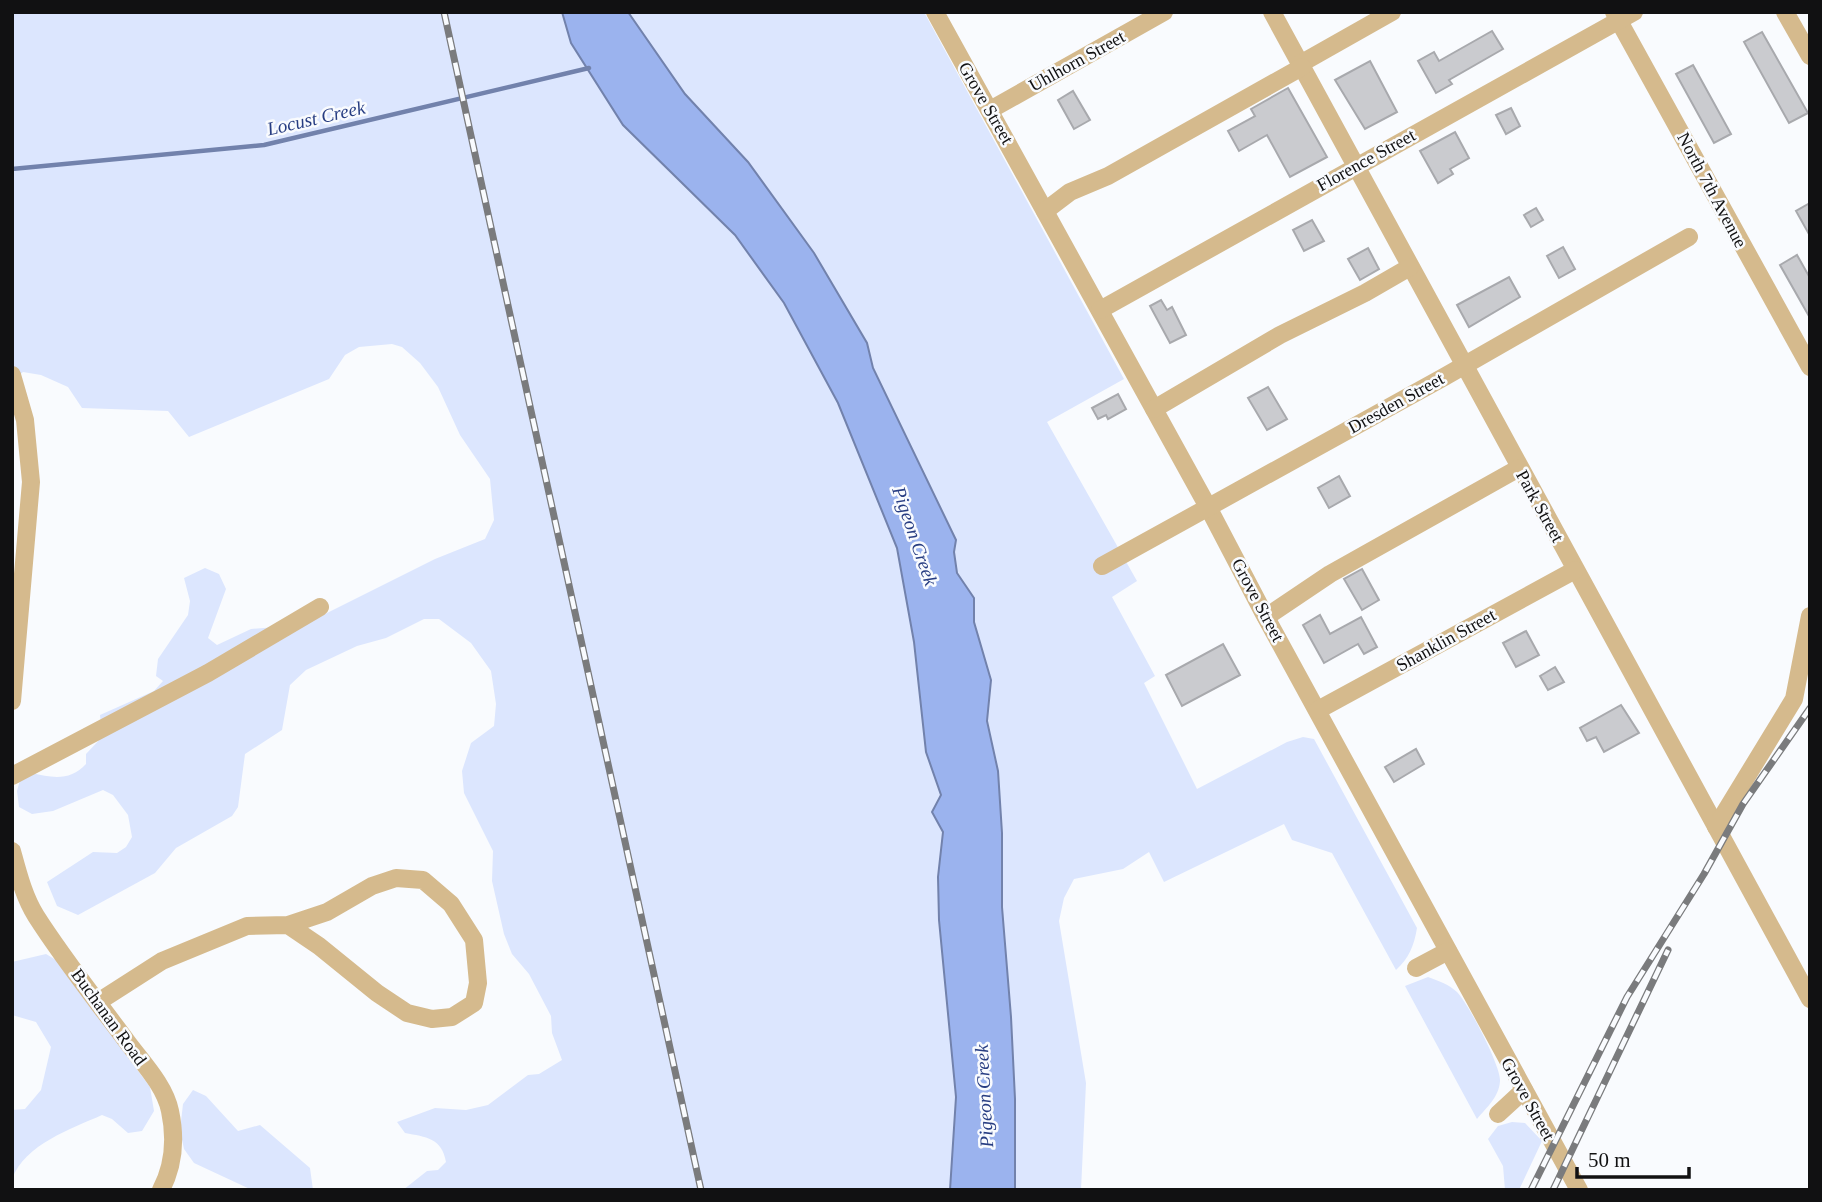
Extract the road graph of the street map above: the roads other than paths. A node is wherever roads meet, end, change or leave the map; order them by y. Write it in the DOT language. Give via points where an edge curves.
graph roads {
  1 [pos="1164,12"];
  2 [pos="1272,12"];
  3 [pos="1392,12"];
  4 [pos="1785,12"];
  5 [pos="935,13"];
  6 [pos="1622,15"];
  7 [pos="1810,57"];
  8 [pos="1301,66"];
  9 [pos="990,110"];
  10 [pos="1356,166"];
  11 [pos="1045,211"];
  12 [pos="1689,237"];
  13 [pos="1410,267"];
  14 [pos="1100,310"];
  15 [pos="1464,364"];
  16 [pos="1810,367"];
  17 [pos="12,375"];
  18 [pos="1154,410"];
  19 [pos="1519,468"];
  20 [pos="1208,507"];
  21 [pos="1102,566"];
  22 [pos="1575,570"];
  23 [pos="320,607"];
  24 [pos="1810,616"];
  25 [pos="1266,617"];
  26 [pos="12,701"];
  27 [pos="1318,710"];
  28 [pos="12,776"];
  29 [pos="1716,827"];
  30 [pos="12,850"];
  31 [pos="288,925"];
  32 [pos="1448,951"];
  33 [pos="1416,968"];
  34 [pos="1810,999"];
  35 [pos="98,1002"];
  36 [pos="1524,1090"];
  37 [pos="1498,1114"];
  38 [pos="162,1190"];
  39 [pos="1579,1190"];
  1 -- 9 [label="street, Uhlhorn Street"];
  2 -- 8 [label="street, Park Street"];
  3 -- 8 [label="street"];
  4 -- 7 [label="street"];
  5 -- 9 [label="street, Grove Street"];
  6 -- 10 [label="street, Florence Street"];
  6 -- 16 [label="street, North 7th Avenue"];
  8 -- 10 [label="street, Park Street"];
  8 -- 11 [label="street" via="1108,176 1070,192"];
  9 -- 11 [label="street, Grove Street"];
  10 -- 13 [label="street, Park Street"];
  10 -- 14 [label="street, Florence Street"];
  11 -- 14 [label="street, Grove Street"];
  12 -- 15 [label="street, Dresden Street"];
  13 -- 15 [label="street, Park Street"];
  13 -- 18 [label="street" via="1280,335"];
  14 -- 18 [label="street, Grove Street"];
  15 -- 19 [label="street, Park Street"];
  15 -- 20 [label="street, Dresden Street"];
  17 -- 26 [label="street" via="25,420 31,482"];
  18 -- 20 [label="street, Grove Street"];
  19 -- 22 [label="street, Park Street"];
  19 -- 25 [label="street" via="1330,574"];
  20 -- 21 [label="street, Dresden Street"];
  20 -- 25 [label="street, Grove Street"];
  22 -- 27 [label="street, Shanklin Street"];
  22 -- 29 [label="street, Park Street"];
  23 -- 28 [label="street" via="208,673"];
  24 -- 29 [label="street" via="1794,699"];
  25 -- 27 [label="street, Grove Street"];
  27 -- 32 [label="street, Grove Street"];
  29 -- 34 [label="street, Park Street"];
  30 -- 35 [label="street, Buchanan Road" via="31,907"];
  31 -- 31 [label="street" via="407,1013 432,1019 452,1017 474,1003 478,983 474,940 451,904 423,880 396,878 327,912"];
  31 -- 35 [label="street" via="247,926 162,961"];
  32 -- 33 [label="street"];
  32 -- 36 [label="street, Grove Street"];
  35 -- 38 [label="street, Buchanan Road" via="170,1110 173,1156"];
  36 -- 37 [label="street"];
  36 -- 39 [label="street, Grove Street"];
}
